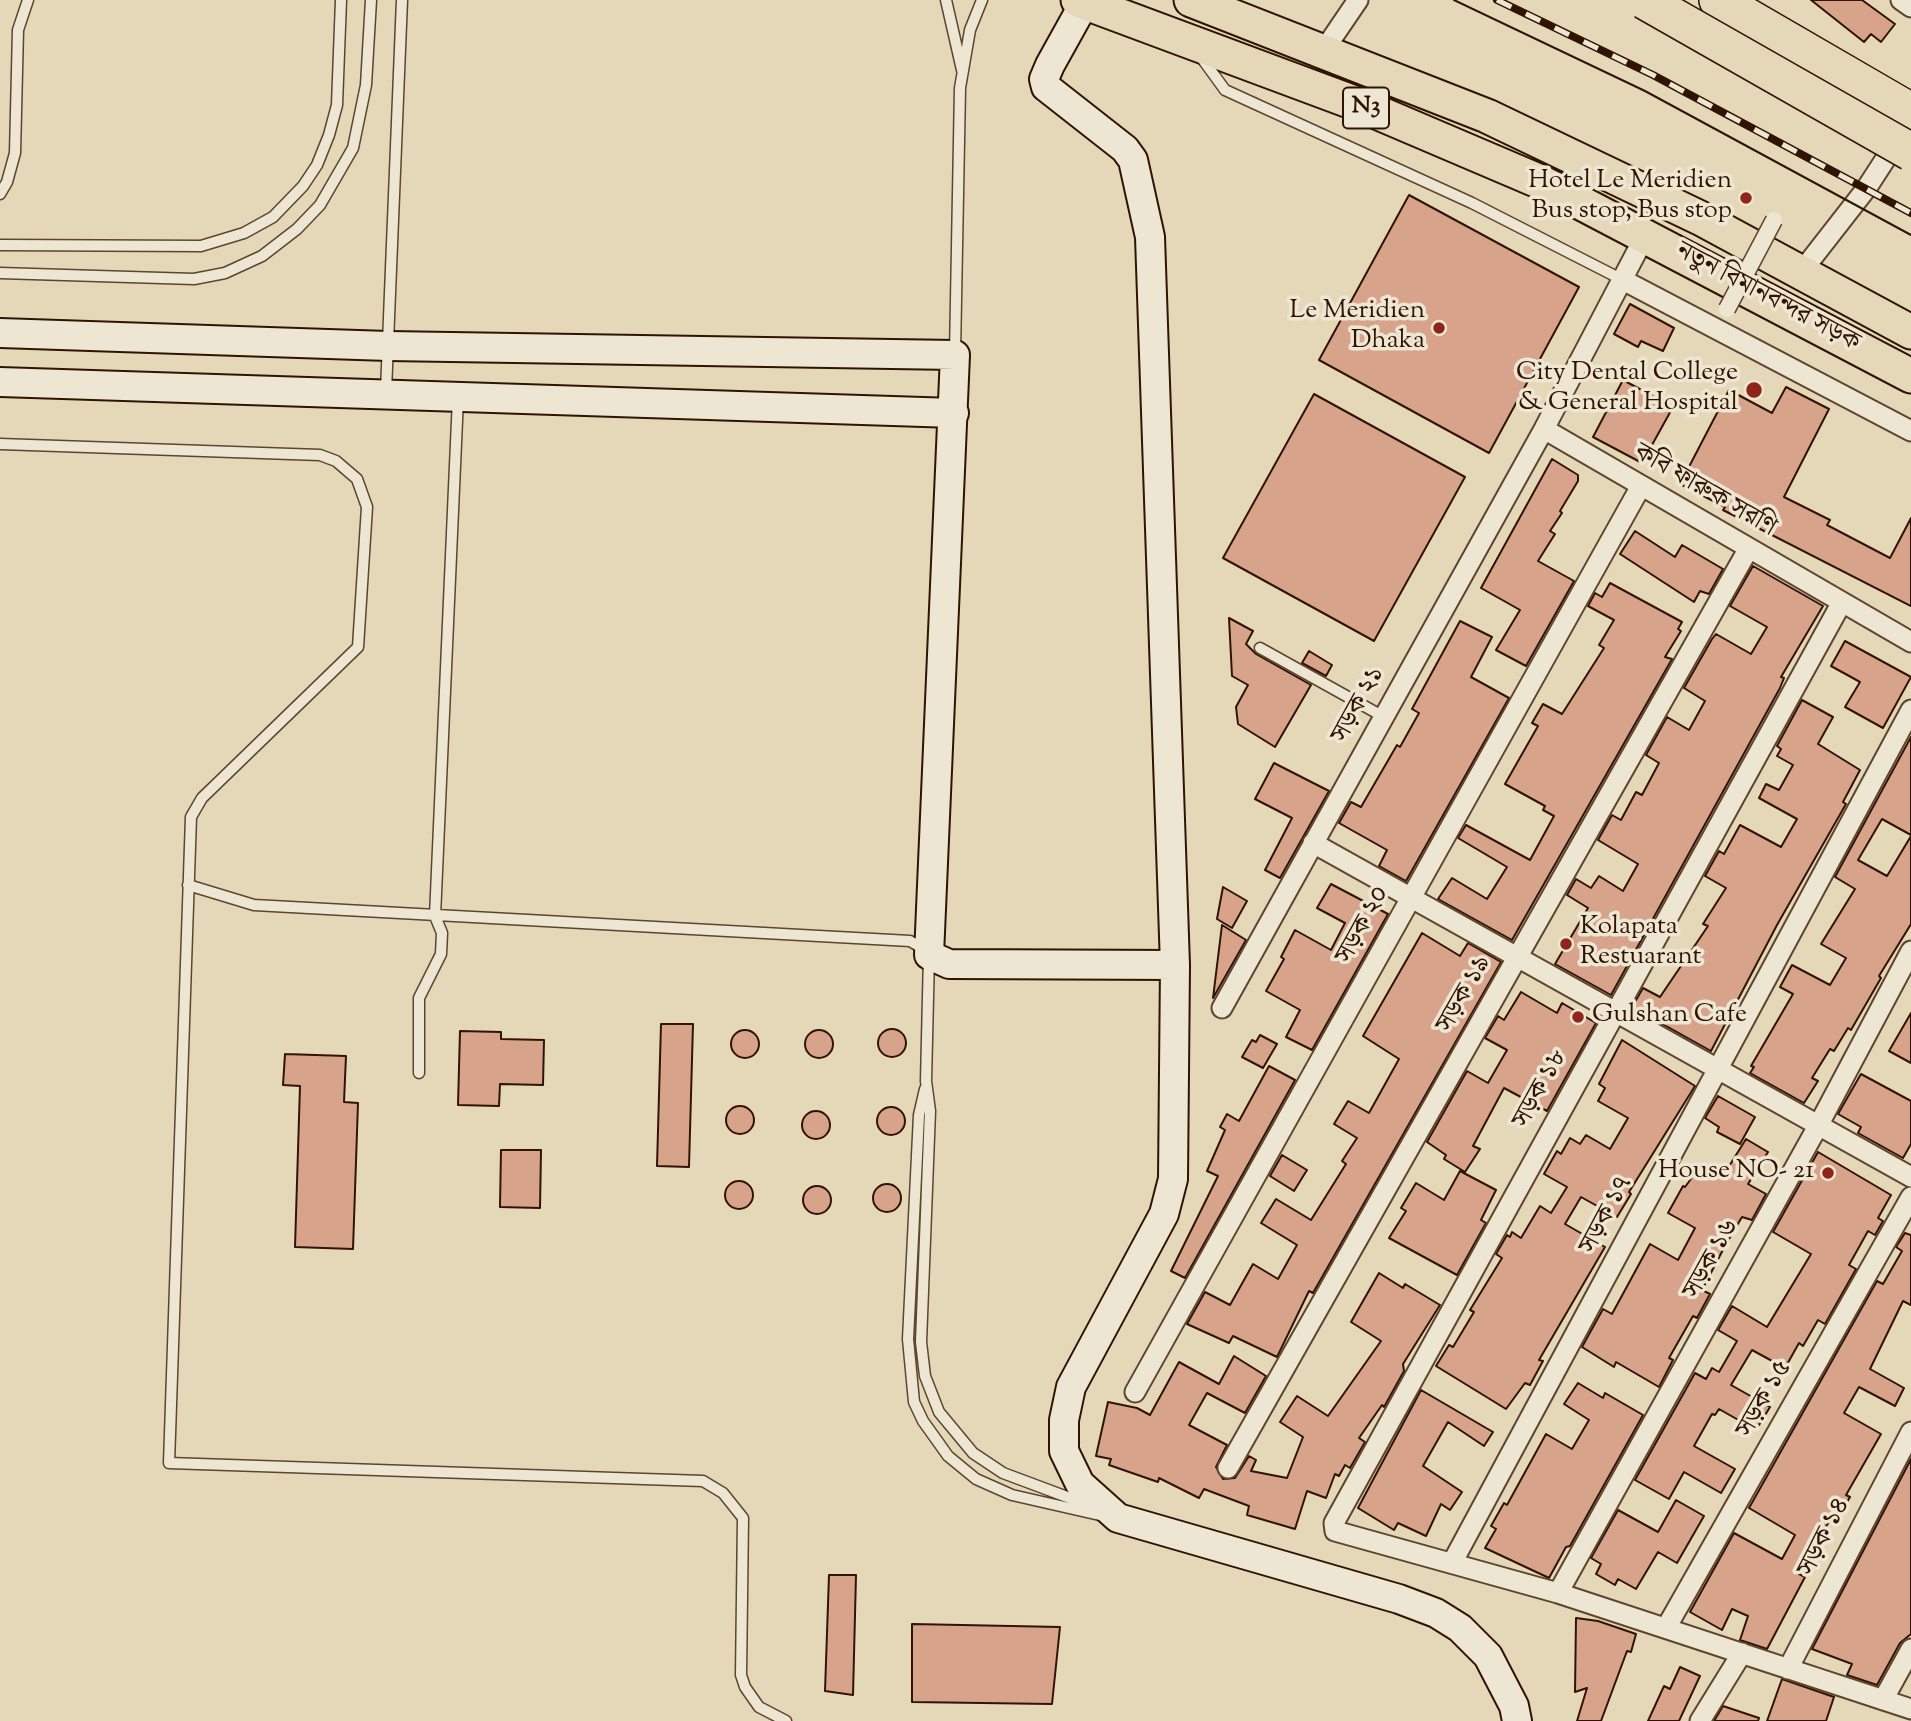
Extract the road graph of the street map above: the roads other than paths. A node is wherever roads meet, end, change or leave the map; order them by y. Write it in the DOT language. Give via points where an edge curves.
graph roads {
  1 [pos="28,0"];
  2 [pos="341,0"];
  3 [pos="371,0"];
  4 [pos="402,0"];
  5 [pos="946,0"];
  6 [pos="982,0"];
  7 [pos="1191,0"];
  8 [pos="1358,0"];
  9 [pos="1644,0"];
  10 [pos="1718,0"];
  11 [pos="1901,0"];
  12 [pos="1082,1"];
  13 [pos="1911,7"];
  14 [pos="1188,40"];
  15 [pos="1324,50"];
  16 [pos="962,70"];
  17 [pos="1911,113"];
  18 [pos="1911,120"];
  19 [pos="1911,152"];
  20 [pos="0,194"];
  21 [pos="1774,220"];
  22 [pos="1646,234"];
  23 [pos="0,245"];
  24 [pos="1802,271"];
  25 [pos="0,273"];
  26 [pos="1620,279"];
  27 [pos="1727,309"];
  28 [pos="1911,331"];
  29 [pos="0,333"];
  30 [pos="388,346"];
  31 [pos="955,355"];
  32 [pos="1911,376"];
  33 [pos="0,382"];
  34 [pos="386,395"];
  35 [pos="458,397"];
  36 [pos="954,413"];
  37 [pos="1544,429"];
  38 [pos="1911,431"];
  39 [pos="0,444"];
  40 [pos="1641,486"];
  41 [pos="1749,548"];
  42 [pos="1842,602"];
  43 [pos="1911,642"];
  44 [pos="1260,649"];
  45 [pos="1911,709"];
  46 [pos="1384,717"];
  47 [pos="1313,844"];
  48 [pos="188,885"];
  49 [pos="1411,898"];
  50 [pos="435,916"];
  51 [pos="1911,951"];
  52 [pos="929,955"];
  53 [pos="1517,957"];
  54 [pos="1175,965"];
  55 [pos="1222,1008"];
  56 [pos="1615,1012"];
  57 [pos="1717,1069"];
  58 [pos="419,1073"];
  59 [pos="926,1081"];
  60 [pos="1818,1126"];
  61 [pos="1911,1177"];
  62 [pos="1911,1197"];
  63 [pos="1135,1392"];
  64 [pos="1911,1432"];
  65 [pos="1228,1468"];
  66 [pos="1118,1518"];
  67 [pos="1451,1563"];
  68 [pos="1558,1593"];
  69 [pos="1666,1628"];
  70 [pos="1911,1649"];
  71 [pos="1742,1653"];
  72 [pos="1788,1668"];
  73 [pos="1883,1700"];
  74 [pos="1911,1709"];
  75 [pos="786,1721"];
  76 [pos="1517,1721"];
  77 [pos="1700,1721"];
  1 -- 20 [label="lane" via="18,30 15,153"];
  2 -- 23 [label="lane" via="337,105 329,135 303,186 273,217 244,233 201,246"];
  3 -- 25 [label="lane" via="366,85 353,148 320,205 262,256 225,273 194,279"];
  4 -- 30 [label="lane"];
  5 -- 16 [label="lane"];
  6 -- 16 [label="lane"];
  7 -- 15 [label="highway, নতুন বিমানবন্দর সড়ক / N3"];
  8 -- 15 [label="street"];
  9 -- 19 [label="highway, bridge"];
  10 -- 17 [label="highway"];
  11 -- 13 [label="street"];
  12 -- 14 [label="highway, নতুন বিমানবন্দর সড়ক / N3"];
  12 -- 54 [label="main road" via="1044,79 1051,94 1125,149 1133,160 1150,237"];
  14 -- 22 [label="highway, নতুন বিমানবন্দর সড়ক / N3" via="1455,144"];
  14 -- 26 [label="lane" via="1225,90 1472,202"];
  15 -- 24 [label="highway, নতুন বিমানবন্দর সড়ক / N3" via="1487,116"];
  16 -- 31 [label="lane"];
  18 -- 24 [label="street"];
  21 -- 27 [label="street, bridge"];
  22 -- 26 [label="street"];
  22 -- 32 [label="highway, নতুন বিমানবন্দর সড়ক / N3"];
  24 -- 28 [label="highway, নতুন বিমানবন্দর সড়ক / N3"];
  26 -- 37 [label="street"];
  26 -- 38 [label="street"];
  29 -- 30 [label="main road"];
  30 -- 31 [label="main road"];
  30 -- 34 [label="lane"];
  31 -- 36 [label="main road"];
  33 -- 34 [label="main road"];
  34 -- 35 [label="main road"];
  35 -- 36 [label="main road"];
  35 -- 50 [label="lane"];
  36 -- 52 [label="main road"];
  37 -- 40 [label="street, কবি ফারুক সরণি"];
  37 -- 46 [label="street, সড়ক ২১"];
  39 -- 48 [label="lane" via="320,455 347,469 364,492 368,528 358,647 202,798 189,825"];
  40 -- 41 [label="street, কবি ফারুক সরণি"];
  40 -- 49 [label="street, সড়ক ২০"];
  41 -- 42 [label="street, কবি ফারুক সরণি"];
  41 -- 53 [label="street, সড়ক ১৯"];
  42 -- 43 [label="street, কবি ফারুক সরণি"];
  42 -- 56 [label="street, সড়ক ১৮"];
  44 -- 46 [label="lane"];
  45 -- 57 [label="street, সড়ক ১৭"];
  46 -- 47 [label="street, সড়ক ২১"];
  47 -- 49 [label="street"];
  47 -- 55 [label="street, সড়ক ২১"];
  48 -- 50 [label="lane" via="254,905"];
  48 -- 75 [label="lane" via="169,1463 703,1481 723,1493 743,1518 741,1675 745,1687 759,1707"];
  49 -- 53 [label="street"];
  49 -- 63 [label="street, সড়ক ২০"];
  50 -- 52 [label="lane" via="910,941"];
  50 -- 58 [label="lane" via="442,933 441,954 419,998"];
  51 -- 60 [label="street, সড়ক ১৬"];
  52 -- 54 [label="main road" via="950,964"];
  52 -- 59 [label="lane"];
  53 -- 56 [label="street"];
  53 -- 65 [label="street, সড়ক ১৯"];
  54 -- 66 [label="main road" via="1173,1179 1154,1236 1072,1387 1064,1420 1064,1451 1073,1476 1087,1494"];
  56 -- 57 [label="street"];
  56 -- 67 [label="street, সড়ক ১৮" via="1334,1523 1335,1531"];
  57 -- 60 [label="street"];
  57 -- 67 [label="street, সড়ক ১৭"];
  59 -- 66 [label="lane" via="930,1111 921,1357 931,1394 948,1426 973,1453 1003,1473"];
  59 -- 66 [label="lane" via="919,1115 908,1339 914,1402 938,1443 963,1470 1012,1495"];
  60 -- 61 [label="street"];
  60 -- 68 [label="street, সড়ক ১৬"];
  62 -- 69 [label="street, সড়ক ১৫"];
  64 -- 72 [label="street, সড়ক ১৪"];
  66 -- 76 [label="main road" via="1436,1613 1460,1628 1488,1656"];
  67 -- 68 [label="street"];
  68 -- 69 [label="street"];
  69 -- 71 [label="street"];
  70 -- 73 [label="street"];
  71 -- 72 [label="street"];
  71 -- 77 [label="street"];
  72 -- 73 [label="street"];
  73 -- 74 [label="street"];
}
